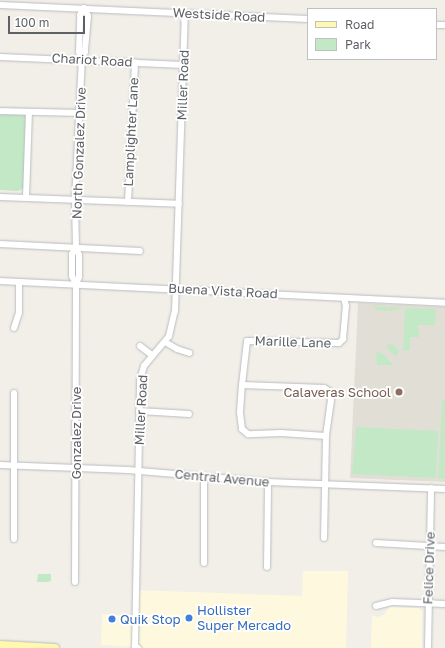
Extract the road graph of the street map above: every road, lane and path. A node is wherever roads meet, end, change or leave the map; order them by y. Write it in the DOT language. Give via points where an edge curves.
graph roads {
  1 [pos="0,5"];
  2 [pos="84,8"];
  3 [pos="187,14"];
  4 [pos="307,19"];
  5 [pos="0,57"];
  6 [pos="82,59"];
  7 [pos="135,62"];
  8 [pos="184,65"];
  9 [pos="0,111"];
  10 [pos="29,112"];
  11 [pos="78,113"];
  12 [pos="0,197"];
  13 [pos="26,197"];
  14 [pos="75,200"];
  15 [pos="128,202"];
  16 [pos="179,204"];
  17 [pos="0,244"];
  18 [pos="76,248"];
  19 [pos="140,251"];
  20 [pos="0,281"];
  21 [pos="19,282"];
  22 [pos="76,284"];
  23 [pos="176,289"];
  24 [pos="344,298"];
  25 [pos="445,303"];
  26 [pos="14,328"];
  27 [pos="165,342"];
  28 [pos="140,346"];
  29 [pos="189,353"];
  30 [pos="152,355"];
  31 [pos="242,385"];
  32 [pos="14,393"];
  33 [pos="139,411"];
  34 [pos="188,414"];
  35 [pos="326,436"];
  36 [pos="0,465"];
  37 [pos="14,466"];
  38 [pos="76,468"];
  39 [pos="138,471"];
  40 [pos="204,477"];
  41 [pos="268,482"];
  42 [pos="326,483"];
  43 [pos="431,488"];
  44 [pos="445,489"];
  45 [pos="324,538"];
  46 [pos="14,539"];
  47 [pos="376,544"];
  48 [pos="430,547"];
  49 [pos="445,547"];
  50 [pos="204,563"];
  51 [pos="267,566"];
  52 [pos="75,582"];
  53 [pos="428,603"];
  54 [pos="445,604"];
  55 [pos="376,606"];
  56 [pos="0,645"];
  57 [pos="55,648"];
  58 [pos="138,648"];
  59 [pos="428,648"];
  1 -- 2 [label="street, Westside Road"];
  2 -- 3 [label="street, Westside Road"];
  2 -- 6 [label="street, North Gonzalez Drive" via="80,15 79,52"];
  3 -- 4 [label="street, Westside Road"];
  3 -- 8 [label="street, Miller Road"];
  5 -- 6 [label="street, Chariot Road"];
  6 -- 7 [label="street, Chariot Road"];
  6 -- 11 [label="street, North Gonzalez Drive"];
  7 -- 8 [label="street, Chariot Road"];
  7 -- 15 [label="street, Lamplighter Lane"];
  8 -- 16 [label="street, Miller Road"];
  9 -- 10 [label="street"];
  10 -- 11 [label="street"];
  10 -- 13 [label="street"];
  11 -- 14 [label="street, North Gonzalez Drive"];
  12 -- 13 [label="street"];
  13 -- 14 [label="street"];
  14 -- 15 [label="street"];
  14 -- 18 [label="street, North Gonzalez Drive"];
  15 -- 16 [label="street"];
  16 -- 23 [label="street, Miller Road"];
  17 -- 18 [label="street"];
  18 -- 19 [label="street"];
  18 -- 22 [label="street, North Gonzalez Drive" via="79,255 79,277"];
  20 -- 21 [label="street, Buena Vista Road"];
  21 -- 22 [label="street, Buena Vista Road"];
  21 -- 26 [label="street" via="19,313"];
  22 -- 23 [label="street, Buena Vista Road"];
  22 -- 38 [label="street, Gonzalez Drive"];
  23 -- 24 [label="street, Buena Vista Road"];
  23 -- 27 [label="street, Miller Road" via="173,322"];
  24 -- 25 [label="street, Buena Vista Road"];
  24 -- 31 [label="street, Marille Lane" via="346,306 343,339 339,343 248,341"];
  27 -- 29 [label="street"];
  27 -- 30 [label="street, Miller Road"];
  28 -- 30 [label="street"];
  30 -- 33 [label="street, Miller Road" via="141,374"];
  31 -- 35 [label="street, Marille Lane" via="242,429 248,434"];
  31 -- 35 [label="street" via="324,388 329,391 331,400"];
  32 -- 37 [label="street"];
  33 -- 34 [label="street"];
  33 -- 39 [label="street, Miller Road"];
  35 -- 42 [label="street"];
  36 -- 37 [label="street, Central Avenue"];
  37 -- 38 [label="street, Central Avenue"];
  37 -- 46 [label="street"];
  38 -- 39 [label="street, Central Avenue"];
  38 -- 52 [label="street, Gonzalez Drive"];
  39 -- 40 [label="street, Central Avenue"];
  39 -- 58 [label="street, Miller Road" via="135,646"];
  40 -- 41 [label="street, Central Avenue"];
  40 -- 50 [label="street"];
  41 -- 42 [label="street, Central Avenue"];
  41 -- 51 [label="street"];
  42 -- 43 [label="street, Central Avenue"];
  42 -- 45 [label="street"];
  43 -- 44 [label="street, Central Avenue"];
  43 -- 48 [label="street, Felice Drive"];
  47 -- 48 [label="street"];
  48 -- 49 [label="street"];
  48 -- 53 [label="street, Felice Drive"];
  53 -- 54 [label="street"];
  53 -- 55 [label="street" via="392,602"];
  53 -- 59 [label="street, Felice Drive"];
  56 -- 57 [label="main road"];
}
